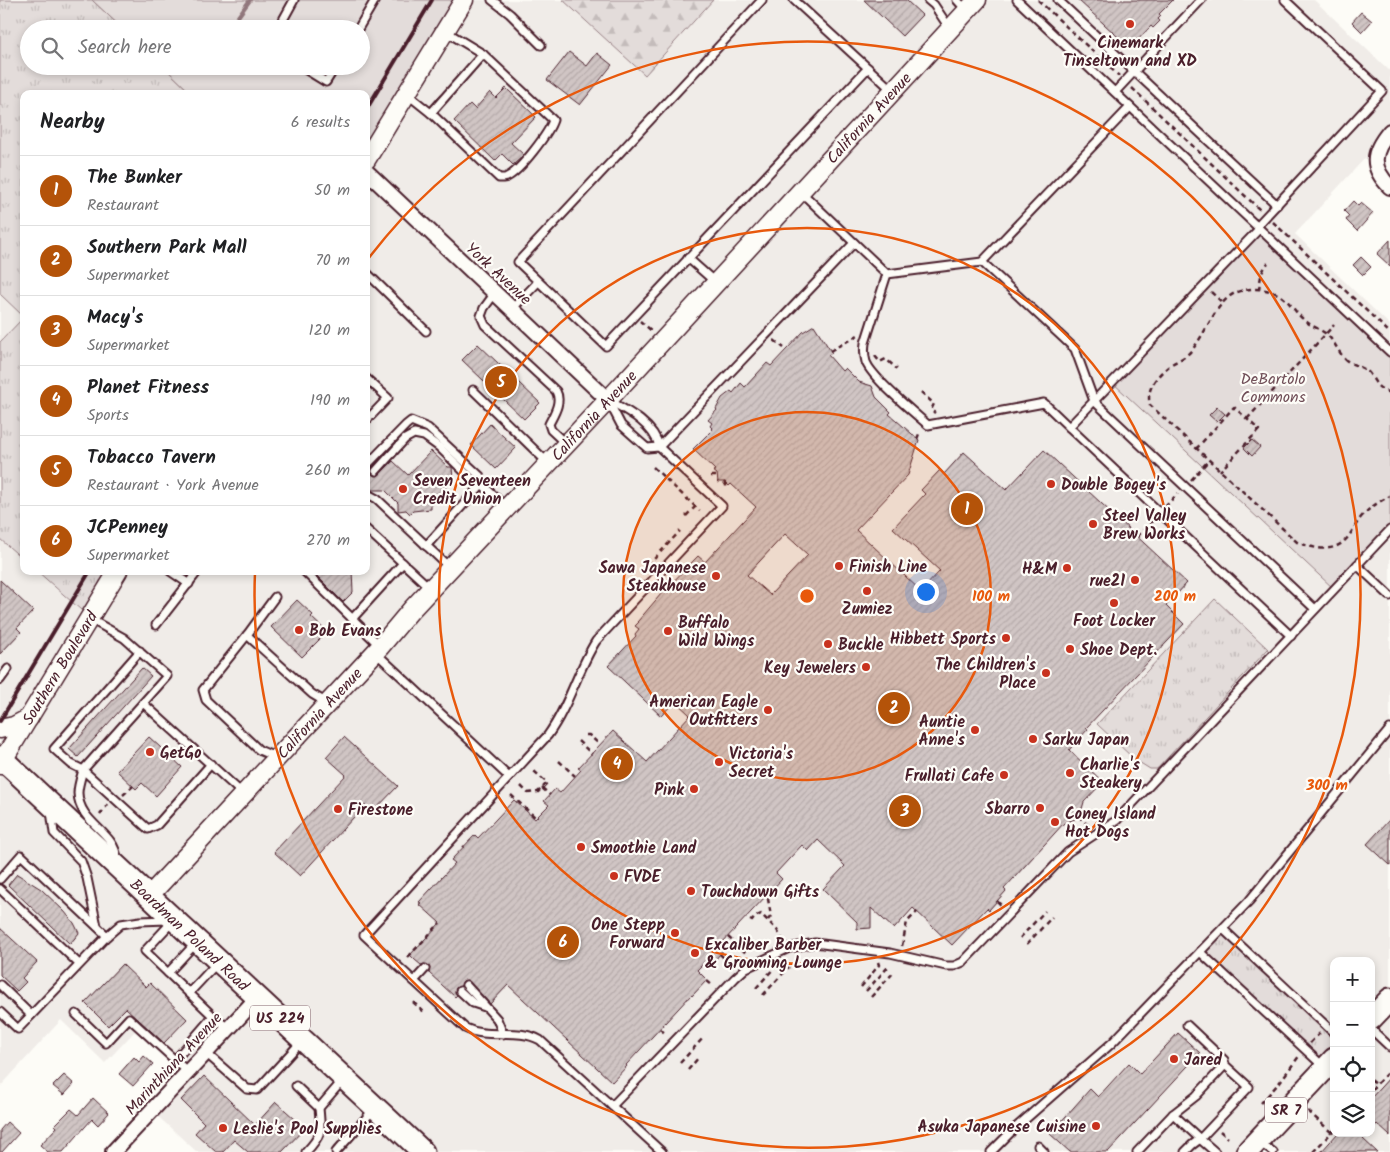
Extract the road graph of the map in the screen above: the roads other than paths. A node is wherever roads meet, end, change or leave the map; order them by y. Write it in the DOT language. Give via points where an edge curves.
graph roads {
  1 [pos="294,0"];
  2 [pos="375,0"];
  3 [pos="464,0"];
  4 [pos="492,0"];
  5 [pos="762,0"];
  6 [pos="794,0"];
  7 [pos="928,0"];
  8 [pos="1017,0"];
  9 [pos="1058,0"];
  10 [pos="1201,0"];
  11 [pos="1285,0"];
  12 [pos="967,4"];
  13 [pos="283,20"];
  14 [pos="363,20"];
  15 [pos="951,29"];
  16 [pos="445,31"];
  17 [pos="541,45"];
  18 [pos="483,54"];
  19 [pos="868,68"];
  20 [pos="1134,71"];
  21 [pos="315,75"];
  22 [pos="330,75"];
  23 [pos="893,92"];
  24 [pos="1115,92"];
  25 [pos="407,93"];
  26 [pos="1130,107"];
  27 [pos="431,113"];
  28 [pos="1390,131"];
  29 [pos="370,153"];
  30 [pos="370,175"];
  31 [pos="1390,187"];
  32 [pos="800,192"];
  33 [pos="1277,205"];
  34 [pos="1258,228"];
  35 [pos="854,243"];
  36 [pos="688,258"];
  37 [pos="982,262"];
  38 [pos="887,274"];
  39 [pos="370,276"];
  40 [pos="538,282"];
  41 [pos="716,283"];
  42 [pos="495,293"];
  43 [pos="512,309"];
  44 [pos="426,331"];
  45 [pos="1390,352"];
  46 [pos="370,382"];
  47 [pos="473,390"];
  48 [pos="608,400"];
  49 [pos="1094,401"];
  50 [pos="370,417"];
  51 [pos="1069,427"];
  52 [pos="566,444"];
  53 [pos="659,447"];
  54 [pos="370,462"];
  55 [pos="548,463"];
  56 [pos="376,471"];
  57 [pos="482,484"];
  58 [pos="377,490"];
  59 [pos="370,495"];
  60 [pos="377,499"];
  61 [pos="506,508"];
  62 [pos="1390,530"];
  63 [pos="370,533"];
  64 [pos="426,546"];
  65 [pos="403,563"];
  66 [pos="1357,565"];
  67 [pos="450,568"];
  68 [pos="116,575"];
  69 [pos="176,575"];
  70 [pos="195,575"];
  71 [pos="308,575"];
  72 [pos="189,584"];
  73 [pos="430,589"];
  74 [pos="1390,596"];
  75 [pos="275,597"];
  76 [pos="1316,609"];
  77 [pos="90,618"];
  78 [pos="352,619"];
  79 [pos="156,625"];
  80 [pos="247,635"];
  81 [pos="1290,636"];
  82 [pos="378,649"];
  83 [pos="140,651"];
  84 [pos="8,669"];
  85 [pos="0,680"];
  86 [pos="143,703"];
  87 [pos="328,704"];
  88 [pos="29,718"];
  89 [pos="0,729"];
  90 [pos="1390,729"];
  91 [pos="277,758"];
  92 [pos="1,761"];
  93 [pos="211,764"];
  94 [pos="83,770"];
  95 [pos="509,777"];
  96 [pos="243,794"];
  97 [pos="50,804"];
  98 [pos="118,867"];
  99 [pos="1,877"];
  100 [pos="0,889"];
  101 [pos="149,896"];
  102 [pos="174,920"];
  103 [pos="96,926"];
  104 [pos="1223,929"];
  105 [pos="107,936"];
  106 [pos="197,941"];
  107 [pos="1200,952"];
  108 [pos="219,961"];
  109 [pos="80,964"];
  110 [pos="425,969"];
  111 [pos="168,973"];
  112 [pos="414,981"];
  113 [pos="0,985"];
  114 [pos="466,985"];
  115 [pos="460,991"];
  116 [pos="189,993"];
  117 [pos="258,997"];
  118 [pos="1390,999"];
  119 [pos="485,1008"];
  120 [pos="0,1012"];
  121 [pos="76,1014"];
  122 [pos="31,1015"];
  123 [pos="1375,1015"];
  124 [pos="213,1016"];
  125 [pos="1187,1025"];
  126 [pos="229,1029"];
  127 [pos="1330,1030"];
  128 [pos="1375,1033"];
  129 [pos="503,1034"];
  130 [pos="304,1039"];
  131 [pos="1390,1047"];
  132 [pos="206,1053"];
  133 [pos="175,1060"];
  134 [pos="1330,1064"];
  135 [pos="1226,1065"];
  136 [pos="188,1072"];
  137 [pos="345,1078"];
  138 [pos="296,1086"];
  139 [pos="612,1106"];
  140 [pos="376,1107"];
  141 [pos="319,1108"];
  142 [pos="1173,1114"];
  143 [pos="1200,1140"];
  144 [pos="1038,1146"];
  145 [pos="1259,1148"];
  146 [pos="417,1150"];
  147 [pos="113,1152"];
  148 [pos="306,1152"];
  149 [pos="336,1152"];
  150 [pos="662,1152"];
  151 [pos="991,1152"];
  152 [pos="1044,1152"];
  153 [pos="1137,1152"];
  154 [pos="1185,1152"];
  155 [pos="1215,1152"];
  1 -- 13 [label="lane"];
  2 -- 14 [label="lane"];
  3 -- 16 [label="street"];
  4 -- 17 [label="lane"];
  5 -- 40 [label="lane" via="518,262"];
  6 -- 19 [label="lane"];
  7 -- 15 [label="lane"];
  8 -- 24 [label="lane"];
  9 -- 20 [label="lane"];
  10 -- 20 [label="lane"];
  11 -- 33 [label="lane" via="1382,91"];
  12 -- 15 [label="street, California Avenue"];
  15 -- 23 [label="street, California Avenue"];
  16 -- 18 [label="lane"];
  16 -- 25 [label="street"];
  18 -- 27 [label="lane"];
  18 -- 27 [label="lane" via="552,120 551,128 522,165 507,178 499,178"];
  19 -- 23 [label="lane"];
  19 -- 36 [label="lane"];
  20 -- 24 [label="lane"];
  20 -- 33 [label="lane"];
  21 -- 22 [label="lane" via="326,82"];
  23 -- 32 [label="street, California Avenue"];
  24 -- 26 [label="lane"];
  25 -- 27 [label="lane"];
  25 -- 29 [label="street"];
  26 -- 34 [label="lane"];
  26 -- 37 [label="lane"];
  28 -- 31 [label="street" via="1375,154 1376,167"];
  30 -- 42 [label="street, York Avenue"];
  32 -- 35 [label="lane"];
  32 -- 41 [label="street, California Avenue"];
  33 -- 34 [label="lane"];
  34 -- 45 [label="lane"];
  34 -- 49 [label="lane"];
  35 -- 38 [label="lane"];
  35 -- 53 [label="lane"];
  36 -- 40 [label="lane" via="606,346"];
  36 -- 41 [label="lane"];
  37 -- 38 [label="lane"];
  37 -- 49 [label="lane" via="1075,349"];
  38 -- 51 [label="lane" via="864,354 875,376 928,425 1044,404"];
  39 -- 44 [label="lane"];
  40 -- 43 [label="lane"];
  41 -- 48 [label="street, California Avenue"];
  42 -- 43 [label="street, York Avenue"];
  42 -- 52 [label="lane" via="481,316 485,325 556,391 557,407 549,424"];
  43 -- 48 [label="street, York Avenue"];
  46 -- 50 [label="lane" via="388,398"];
  47 -- 55 [label="lane"];
  48 -- 52 [label="street, California Avenue"];
  48 -- 53 [label="lane" via="632,413 657,437"];
  48 -- 53 [label="lane" via="621,425 646,448"];
  49 -- 51 [label="lane"];
  49 -- 76 [label="lane"];
  51 -- 81 [label="lane"];
  52 -- 55 [label="street, California Avenue"];
  53 -- 95 [label="lane" via="722,506 596,641 558,721"];
  54 -- 57 [label="lane" via="412,421 428,428 480,476"];
  55 -- 61 [label="street, California Avenue"];
  56 -- 57 [label="lane" via="405,439 414,434 424,436 439,447 475,482"];
  57 -- 61 [label="lane"];
  57 -- 64 [label="lane"];
  58 -- 60 [label="lane"];
  59 -- 60 [label="lane"];
  60 -- 64 [label="lane"];
  61 -- 67 [label="street, California Avenue"];
  62 -- 66 [label="lane"];
  63 -- 65 [label="lane"];
  64 -- 67 [label="lane"];
  65 -- 73 [label="lane"];
  65 -- 78 [label="lane"];
  66 -- 74 [label="lane"];
  66 -- 76 [label="lane"];
  67 -- 73 [label="street, California Avenue"];
  68 -- 77 [label="street, Southern Boulevard"];
  69 -- 72 [label="lane"];
  70 -- 72 [label="lane"];
  71 -- 78 [label="lane"];
  72 -- 79 [label="lane"];
  73 -- 82 [label="street, California Avenue"];
  75 -- 80 [label="lane"];
  76 -- 81 [label="lane"];
  77 -- 83 [label="lane"];
  77 -- 88 [label="street, Southern Boulevard"];
  78 -- 82 [label="lane"];
  80 -- 87 [label="lane" via="312,694"];
  80 -- 91 [label="lane" via="203,690 206,700 259,750"];
  81 -- 139 [label="lane" via="1117,820 1068,852 963,962 946,966 890,953 815,943 789,948 746,968"];
  82 -- 87 [label="street, California Avenue"];
  82 -- 95 [label="lane"];
  83 -- 86 [label="lane" via="167,676"];
  83 -- 94 [label="lane" via="54,749"];
  84 -- 85 [label="lane"];
  86 -- 93 [label="lane"];
  86 -- 94 [label="lane"];
  87 -- 91 [label="street, California Avenue"];
  88 -- 89 [label="street"];
  88 -- 92 [label="street, Southern Boulevard"];
  90 -- 104 [label="lane"];
  91 -- 96 [label="street, California Avenue"];
  92 -- 97 [label="main road, Boardman Poland Road / US 224"];
  93 -- 94 [label="lane" via="157,825 148,829"];
  93 -- 96 [label="lane"];
  94 -- 98 [label="lane" via="78,792 80,809 117,851"];
  95 -- 112 [label="lane" via="364,935"];
  96 -- 101 [label="street, California Avenue"];
  97 -- 98 [label="main road, Boardman Poland Road / US 224"];
  97 -- 103 [label="lane" via="54,833 81,861"];
  98 -- 101 [label="main road, Boardman Poland Road / US 224"];
  99 -- 103 [label="lane" via="21,855"];
  100 -- 109 [label="lane"];
  101 -- 102 [label="main road, Boardman Poland Road / US 224"];
  102 -- 105 [label="lane" via="121,924"];
  102 -- 106 [label="main road, Boardman Poland Road / US 224"];
  102 -- 111 [label="lane" via="145,951"];
  103 -- 105 [label="lane"];
  104 -- 107 [label="lane"];
  104 -- 127 [label="lane"];
  105 -- 109 [label="lane"];
  106 -- 108 [label="main road, Boardman Poland Road / US 224"];
  106 -- 111 [label="lane"];
  107 -- 134 [label="lane" via="1305,1049"];
  107 -- 151 [label="lane" via="1112,1043"];
  108 -- 116 [label="lane"];
  108 -- 117 [label="main road, Boardman Poland Road / US 224"];
  109 -- 122 [label="lane"];
  110 -- 112 [label="lane"];
  111 -- 116 [label="lane"];
  112 -- 129 [label="lane" via="465,1028 482,1034"];
  113 -- 122 [label="lane"];
  114 -- 119 [label="lane"];
  115 -- 119 [label="lane" via="473,1003"];
  116 -- 124 [label="lane"];
  117 -- 126 [label="street, Marinthiana Avenue"];
  117 -- 130 [label="main road, Boardman Poland Road / US 224"];
  118 -- 123 [label="main road"];
  119 -- 129 [label="lane" via="497,1019"];
  120 -- 122 [label="lane" via="18,1029"];
  121 -- 133 [label="lane" via="106,1043 129,1018"];
  124 -- 126 [label="lane"];
  124 -- 133 [label="lane"];
  125 -- 135 [label="lane"];
  126 -- 132 [label="street, Marinthiana Avenue"];
  128 -- 131 [label="lane"];
  129 -- 139 [label="lane" via="524,1033 540,1040"];
  130 -- 132 [label="lane" via="257,1090 247,1089"];
  130 -- 137 [label="main road, Boardman Poland Road / US 224"];
  132 -- 136 [label="street, Marinthiana Avenue"];
  133 -- 136 [label="lane"];
  134 -- 145 [label="main road, SR 7" via="1296,1100"];
  135 -- 142 [label="lane"];
  135 -- 143 [label="lane" via="1249,1087"];
  136 -- 147 [label="street, Marinthiana Avenue"];
  137 -- 140 [label="main road, Boardman Poland Road / US 224"];
  137 -- 141 [label="lane"];
  138 -- 141 [label="lane"];
  139 -- 150 [label="lane"];
  140 -- 146 [label="main road, Boardman Poland Road / US 224"];
  140 -- 149 [label="lane"];
  141 -- 148 [label="lane" via="320,1133"];
  142 -- 143 [label="lane"];
  142 -- 153 [label="lane"];
  143 -- 154 [label="lane"];
  143 -- 155 [label="lane"];
  144 -- 152 [label="lane"];
}
